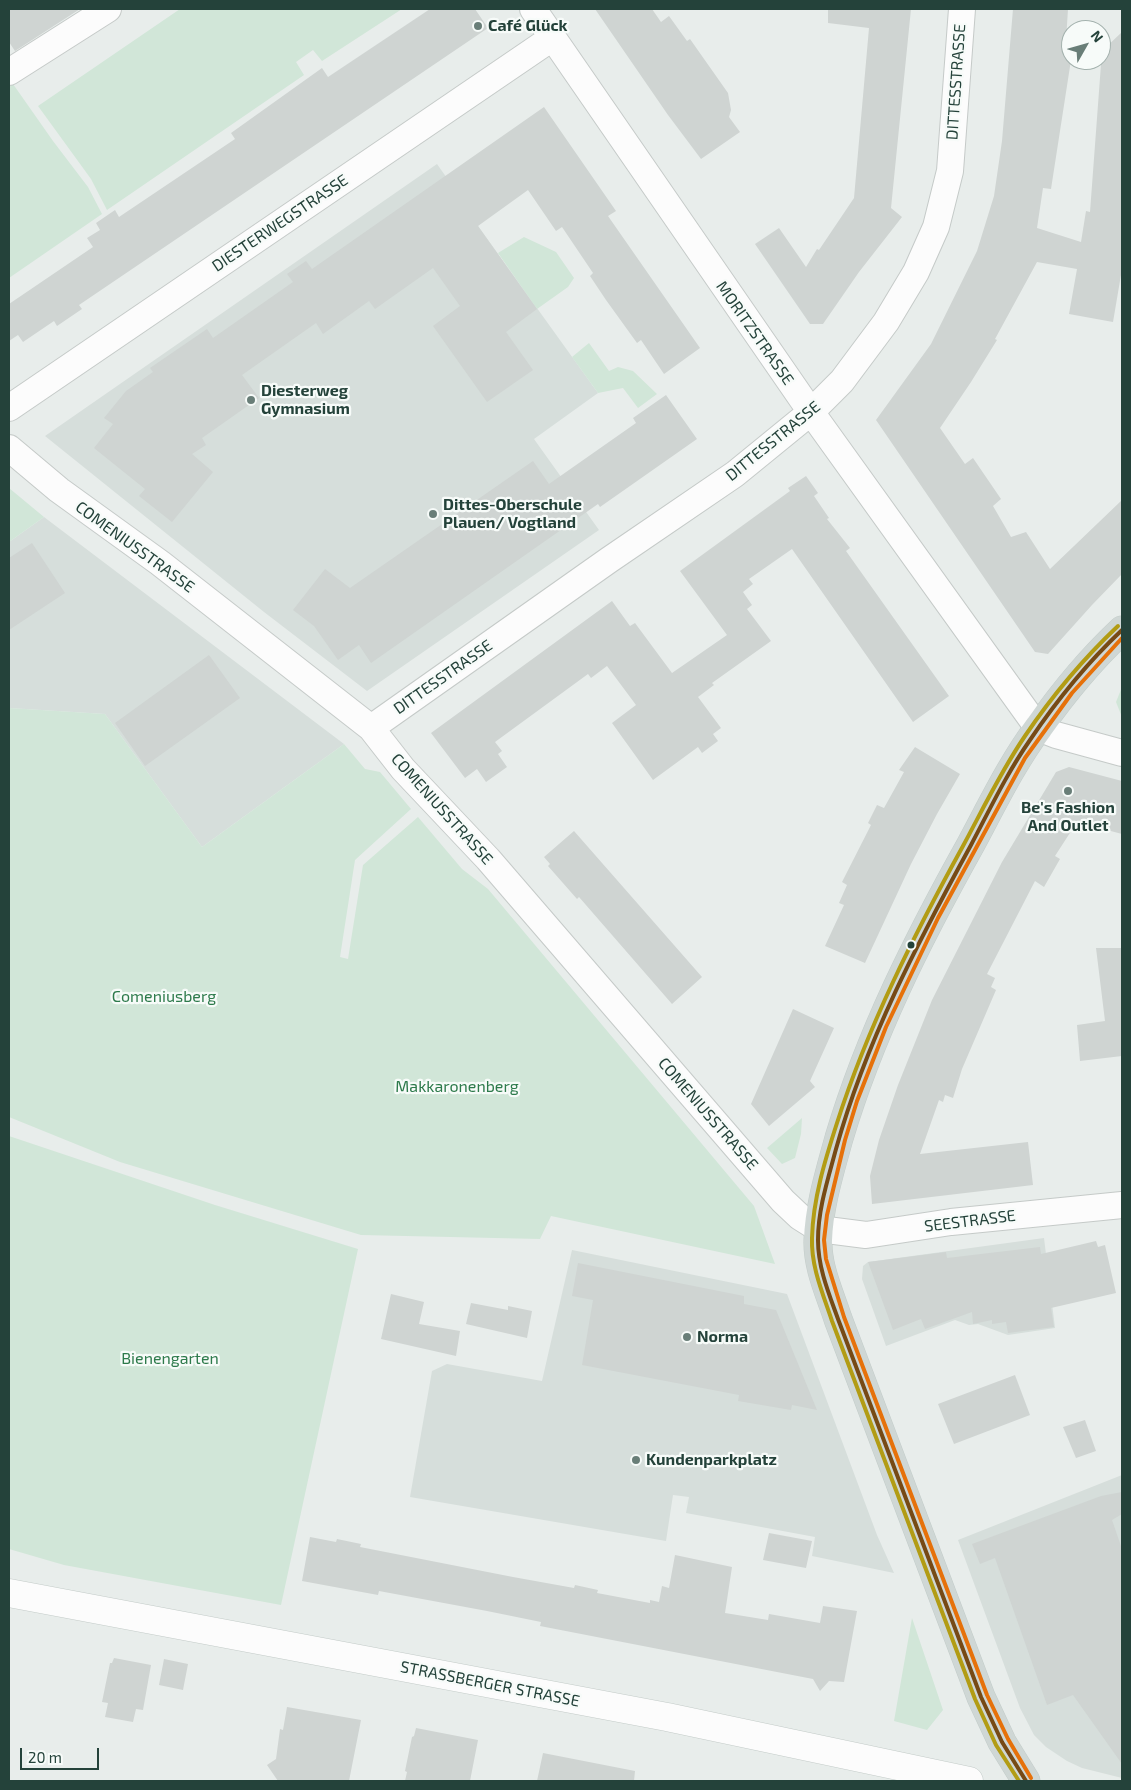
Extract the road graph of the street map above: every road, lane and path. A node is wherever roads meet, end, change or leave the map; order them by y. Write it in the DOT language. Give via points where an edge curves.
graph roads {
  1 [pos="108,9"];
  2 [pos="533,9"];
  3 [pos="962,9"];
  4 [pos="552,38"];
  5 [pos="9,72"];
  6 [pos="9,408"];
  7 [pos="810,412"];
  8 [pos="9,448"];
  9 [pos="1122,630"];
  10 [pos="371,728"];
  11 [pos="1038,728"];
  12 [pos="1122,753"];
  13 [pos="1122,1205"];
  14 [pos="819,1229"];
  15 [pos="9,1593"];
  16 [pos="969,1781"];
  17 [pos="1023,1781"];
  1 -- 5 [label="street"];
  2 -- 4 [label="street, MORITZSTRASSE"];
  3 -- 7 [label="street, DITTESSTRASSE" via="950,171 936,227 916,272 886,322 842,381"];
  4 -- 6 [label="street, DIESTERWEGSTRASSE"];
  4 -- 7 [label="street, MORITZSTRASSE"];
  7 -- 10 [label="street, DITTESSTRASSE" via="735,474"];
  7 -- 11 [label="street, MORITZSTRASSE"];
  8 -- 10 [label="street, COMENIUSSTRASSE" via="59,490 160,563"];
  9 -- 11 [label="main road" via="1072,684"];
  10 -- 14 [label="street, COMENIUSSTRASSE" via="403,769 488,859 783,1201"];
  11 -- 12 [label="street"];
  11 -- 14 [label="main road" via="939,901 896,986 852,1095 824,1196"];
  13 -- 14 [label="street, SEESTRASSE" via="951,1222 866,1235"];
  14 -- 17 [label="main road" via="821,1266 838,1319 981,1697"];
  15 -- 16 [label="main road, STRASSBERGER STRASSE" via="668,1718"];
}
